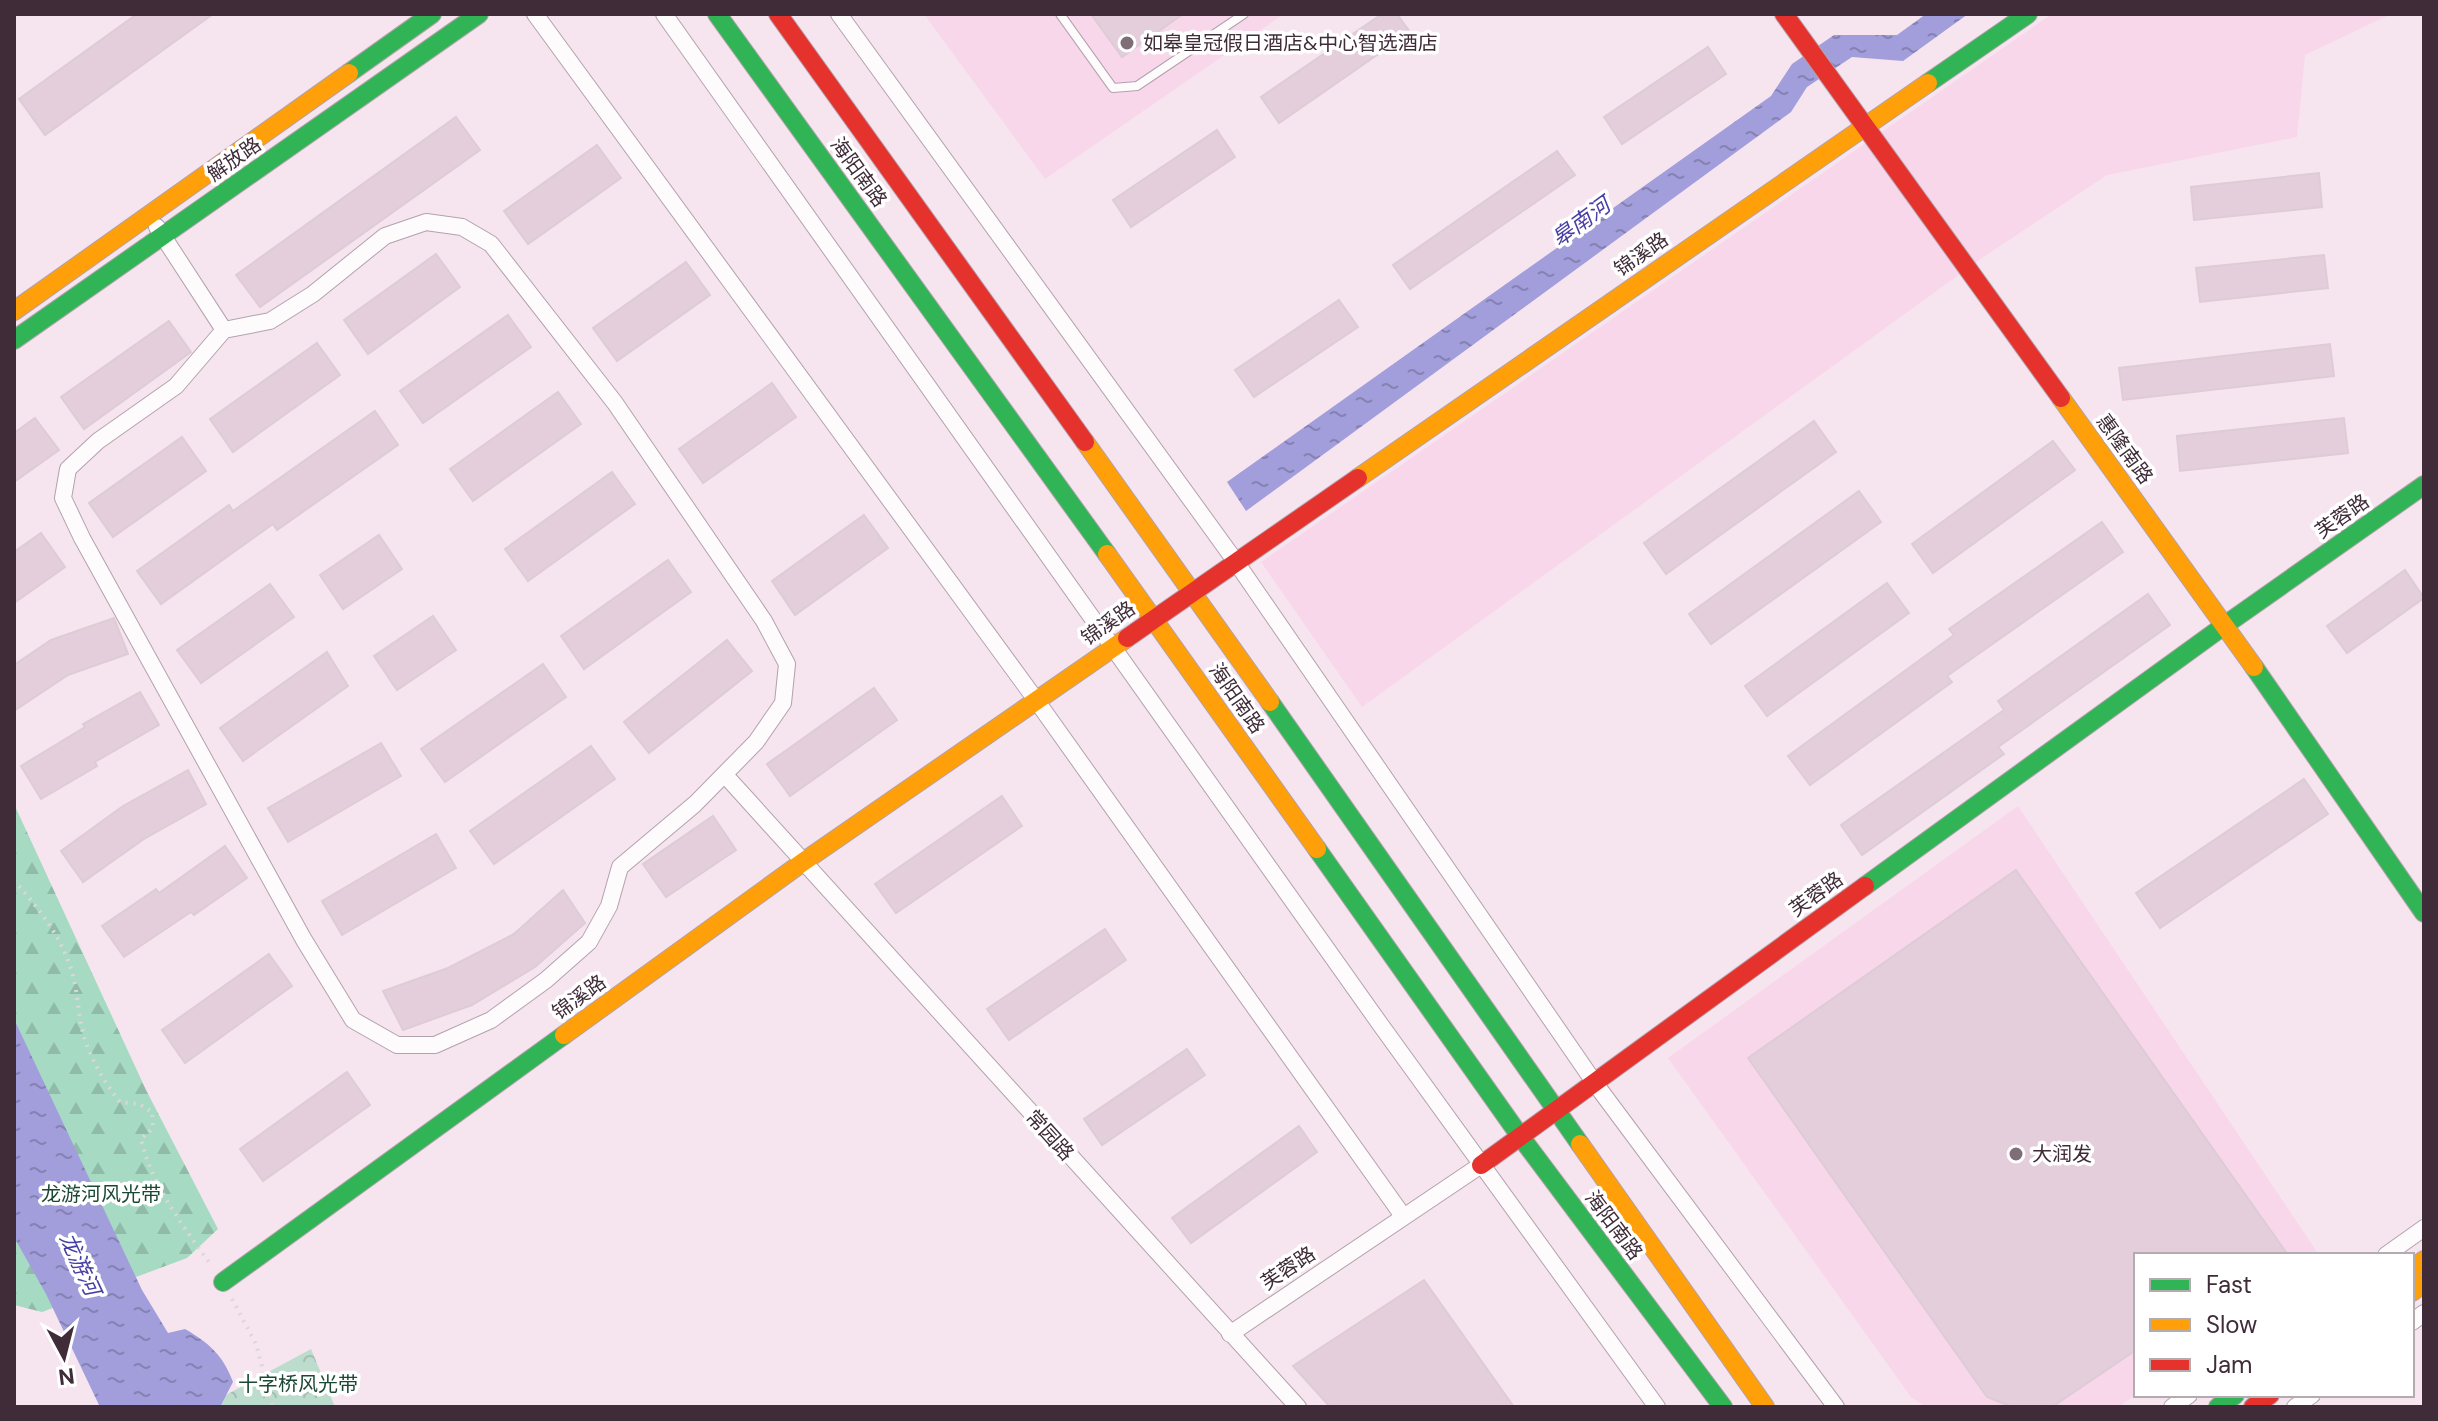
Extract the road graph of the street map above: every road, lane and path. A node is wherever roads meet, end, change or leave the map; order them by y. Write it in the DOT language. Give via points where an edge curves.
graph roads {
  1 [pos="432,14"];
  2 [pos="479,14"];
  3 [pos="535,14"];
  4 [pos="664,14"];
  5 [pos="717,14"];
  6 [pos="778,14"];
  7 [pos="839,14"];
  8 [pos="1060,14"];
  9 [pos="1244,14"];
  10 [pos="1784,14"];
  11 [pos="2028,14"];
  12 [pos="1865,126"];
  13 [pos="149,217"];
  14 [pos="163,236"];
  15 [pos="14,311"];
  16 [pos="224,330"];
  17 [pos="14,340"];
  18 [pos="2424,485"];
  19 [pos="1236,562"];
  20 [pos="1192,591"];
  21 [pos="1154,618"];
  22 [pos="2225,625"];
  23 [pos="1113,647"];
  24 [pos="1036,700"];
  25 [pos="725,775"];
  26 [pos="803,862"];
  27 [pos="14,880"];
  28 [pos="2424,913"];
  29 [pos="1594,1082"];
  30 [pos="1556,1110"];
  31 [pos="1520,1136"];
  32 [pos="1481,1165"];
  33 [pos="1403,1216"];
  34 [pos="2424,1228"];
  35 [pos="2389,1253"];
  36 [pos="223,1282"];
  37 [pos="1230,1334"];
  38 [pos="273,1407"];
  39 [pos="1298,1407"];
  40 [pos="1657,1407"];
  41 [pos="1723,1407"];
  42 [pos="1765,1407"];
  43 [pos="1836,1407"];
  1 -- 13 [label="street, 解放路"];
  2 -- 14 [label="street, 解放路"];
  3 -- 24 [label="street"];
  4 -- 23 [label="street"];
  5 -- 21 [label="street, 海阳南路"];
  6 -- 20 [label="street, 海阳南路"];
  7 -- 19 [label="street"];
  8 -- 9 [label="lane" via="1113,88 1137,86"];
  10 -- 12 [label="street, 惠隆南路"];
  11 -- 12 [label="street, 锦溪路"];
  12 -- 19 [label="street, 锦溪路"];
  12 -- 22 [label="street, 惠隆南路"];
  13 -- 14 [label="street"];
  13 -- 15 [label="street, 解放路"];
  14 -- 16 [label="street"];
  14 -- 17 [label="street, 解放路"];
  16 -- 25 [label="street" via="270,321 385,236 426,222 462,227 491,244 615,403 764,621 787,664 783,703"];
  16 -- 25 [label="street" via="176,386 68,469 63,498 353,1020 397,1045 435,1045 491,1020 589,942 609,906 620,867"];
  18 -- 22 [label="street, 芙蓉路"];
  19 -- 20 [label="street, 锦溪路"];
  19 -- 29 [label="street"];
  20 -- 21 [label="street, 锦溪路"];
  20 -- 30 [label="street, 海阳南路"];
  21 -- 23 [label="street, 锦溪路"];
  21 -- 31 [label="street, 海阳南路"];
  22 -- 28 [label="street, 惠隆南路"];
  22 -- 29 [label="street, 芙蓉路"];
  23 -- 24 [label="street, 锦溪路"];
  23 -- 32 [label="street"];
  24 -- 26 [label="street, 锦溪路"];
  24 -- 33 [label="street"];
  25 -- 26 [label="street, 常园路"];
  26 -- 36 [label="street, 锦溪路"];
  26 -- 37 [label="street, 常园路"];
  27 -- 36 [label="path" via="60,942 85,1037 103,1081 120,1102 152,1112 153,1128 141,1139 146,1158 177,1218"];
  29 -- 30 [label="street, 芙蓉路"];
  29 -- 43 [label="street"];
  30 -- 31 [label="street, 芙蓉路"];
  30 -- 42 [label="street, 海阳南路"];
  31 -- 32 [label="street, 芙蓉路"];
  31 -- 41 [label="street, 海阳南路"];
  32 -- 33 [label="street, 芙蓉路"];
  32 -- 40 [label="street"];
  33 -- 37 [label="street, 芙蓉路"];
  34 -- 35 [label="street"];
  36 -- 38 [label="path" via="256,1344"];
  37 -- 39 [label="street, 常园路"];
}
